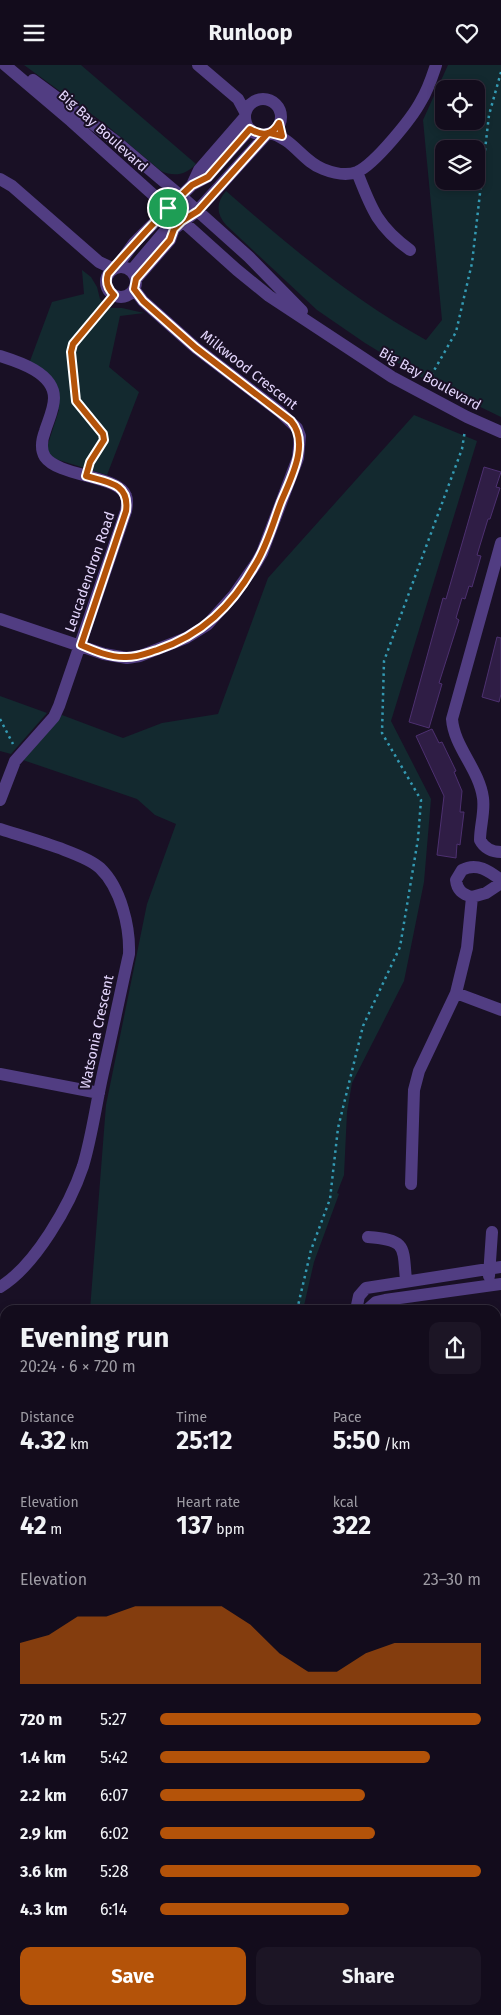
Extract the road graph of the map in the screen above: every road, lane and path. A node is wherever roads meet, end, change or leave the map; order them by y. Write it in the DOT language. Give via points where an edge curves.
graph roads {
  1 [pos="6,65"];
  2 [pos="198,65"];
  3 [pos="436,65"];
  4 [pos="501,72"];
  5 [pos="238,99"];
  6 [pos="253,101"];
  7 [pos="245,115"];
  8 [pos="250,129"];
  9 [pos="274,132"];
  10 [pos="357,172"];
  11 [pos="0,179"];
  12 [pos="192,185"];
  13 [pos="182,197"];
  14 [pos="168,208"];
  15 [pos="198,211"];
  16 [pos="178,225"];
  17 [pos="410,250"];
  18 [pos="112,272"];
  19 [pos="128,286"];
  20 [pos="322,331"];
  21 [pos="0,356"];
  22 [pos="421,393"];
  23 [pos="466,417"];
  24 [pos="501,432"];
  25 [pos="86,476"];
  26 [pos="501,543"];
  27 [pos="0,619"];
  28 [pos="81,645"];
  29 [pos="0,719"];
  30 [pos="19,754"];
  31 [pos="0,800"];
  32 [pos="0,829"];
  33 [pos="501,852"];
  34 [pos="501,882"];
  35 [pos="472,897"];
  36 [pos="456,993"];
  37 [pos="501,1010"];
  38 [pos="0,1074"];
  39 [pos="99,1093"];
  40 [pos="411,1184"];
  41 [pos="492,1232"];
  42 [pos="368,1237"];
  43 [pos="495,1268"];
  44 [pos="406,1281"];
  45 [pos="496,1285"];
  46 [pos="0,1287"];
  47 [pos="298,1305"];
  48 [pos="357,1305"];
  49 [pos="373,1305"];
  1 -- 13 [label="street, Big Bay Boulevard" via="38,83"];
  1 -- 14 [label="street, Big Bay Boulevard"];
  2 -- 5 [label="street"];
  3 -- 10 [label="street" via="414,113 372,161"];
  4 -- 22 [label="path" via="489,115 472,263 456,332"];
  5 -- 6 [label="street"];
  5 -- 7 [label="street"];
  6 -- 7 [label="street"];
  6 -- 9 [label="street" via="260,99 274,103 279,109 281,116"];
  7 -- 8 [label="street"];
  7 -- 12 [label="street" via="199,170"];
  8 -- 9 [label="street" via="258,134"];
  8 -- 12 [label="street" via="208,177"];
  9 -- 10 [label="street" via="316,166 336,173"];
  9 -- 15 [label="street"];
  10 -- 17 [label="street" via="378,221 394,239"];
  11 -- 18 [label="street"];
  12 -- 13 [label="street"];
  13 -- 14 [label="street"];
  13 -- 15 [label="street, Big Bay Boulevard"];
  14 -- 16 [label="street, Big Bay Boulevard"];
  14 -- 18 [label="street" via="134,243"];
  15 -- 16 [label="street"];
  15 -- 20 [label="street, Big Bay Boulevard"];
  16 -- 19 [label="street" via="170,240"];
  16 -- 20 [label="street, Big Bay Boulevard" via="269,296"];
  18 -- 19 [label="street" via="124,267"];
  18 -- 19 [label="street, Milkwood Crescent" via="110,291"];
  19 -- 25 [label="path" via="73,344 71,352 76,401 103,434 104,440 90,462"];
  19 -- 28 [label="street, Milkwood Crescent" via="211,361 291,421 300,436 299,452 255,565 207,625 186,638 140,656 116,657"];
  20 -- 22 [label="street, Big Bay Boulevard"];
  21 -- 25 [label="street, Leucadendron Road" via="22,363 45,378 54,398 42,439 45,457 53,464"];
  22 -- 23 [label="street, Big Bay Boulevard"];
  23 -- 24 [label="street, Big Bay Boulevard"];
  23 -- 47 [label="path" via="462,449 384,661 382,733 421,800 418,839 400,947 363,1025 338,1128 330,1199 311,1249"];
  25 -- 28 [label="street, Leucadendron Road" via="122,489 127,502"];
  26 -- 33 [label="street" via="452,719 453,730 483,798 480,840 489,849"];
  27 -- 28 [label="street, Milkwood Crescent"];
  28 -- 30 [label="street, Leucadendron Road" via="54,717"];
  29 -- 30 [label="path"];
  30 -- 31 [label="street, Leucadendron Road"];
  32 -- 39 [label="street, Watsonia Crescent" via="88,860 108,877 121,903 127,923 129,954"];
  34 -- 35 [label="street" via="486,893"];
  34 -- 35 [label="street" via="491,873 474,866 462,870 456,880 457,887"];
  35 -- 36 [label="street" via="467,948"];
  36 -- 37 [label="street"];
  36 -- 40 [label="street" via="414,1090"];
  38 -- 39 [label="street"];
  39 -- 46 [label="street, Watsonia Crescent" via="78,1180 38,1250 12,1280"];
  41 -- 43 [label="street"];
  42 -- 44 [label="street" via="391,1240 402,1247"];
  43 -- 44 [label="street"];
  43 -- 45 [label="street"];
  44 -- 48 [label="street" via="366,1288"];
  45 -- 49 [label="street" via="384,1300"];
}
